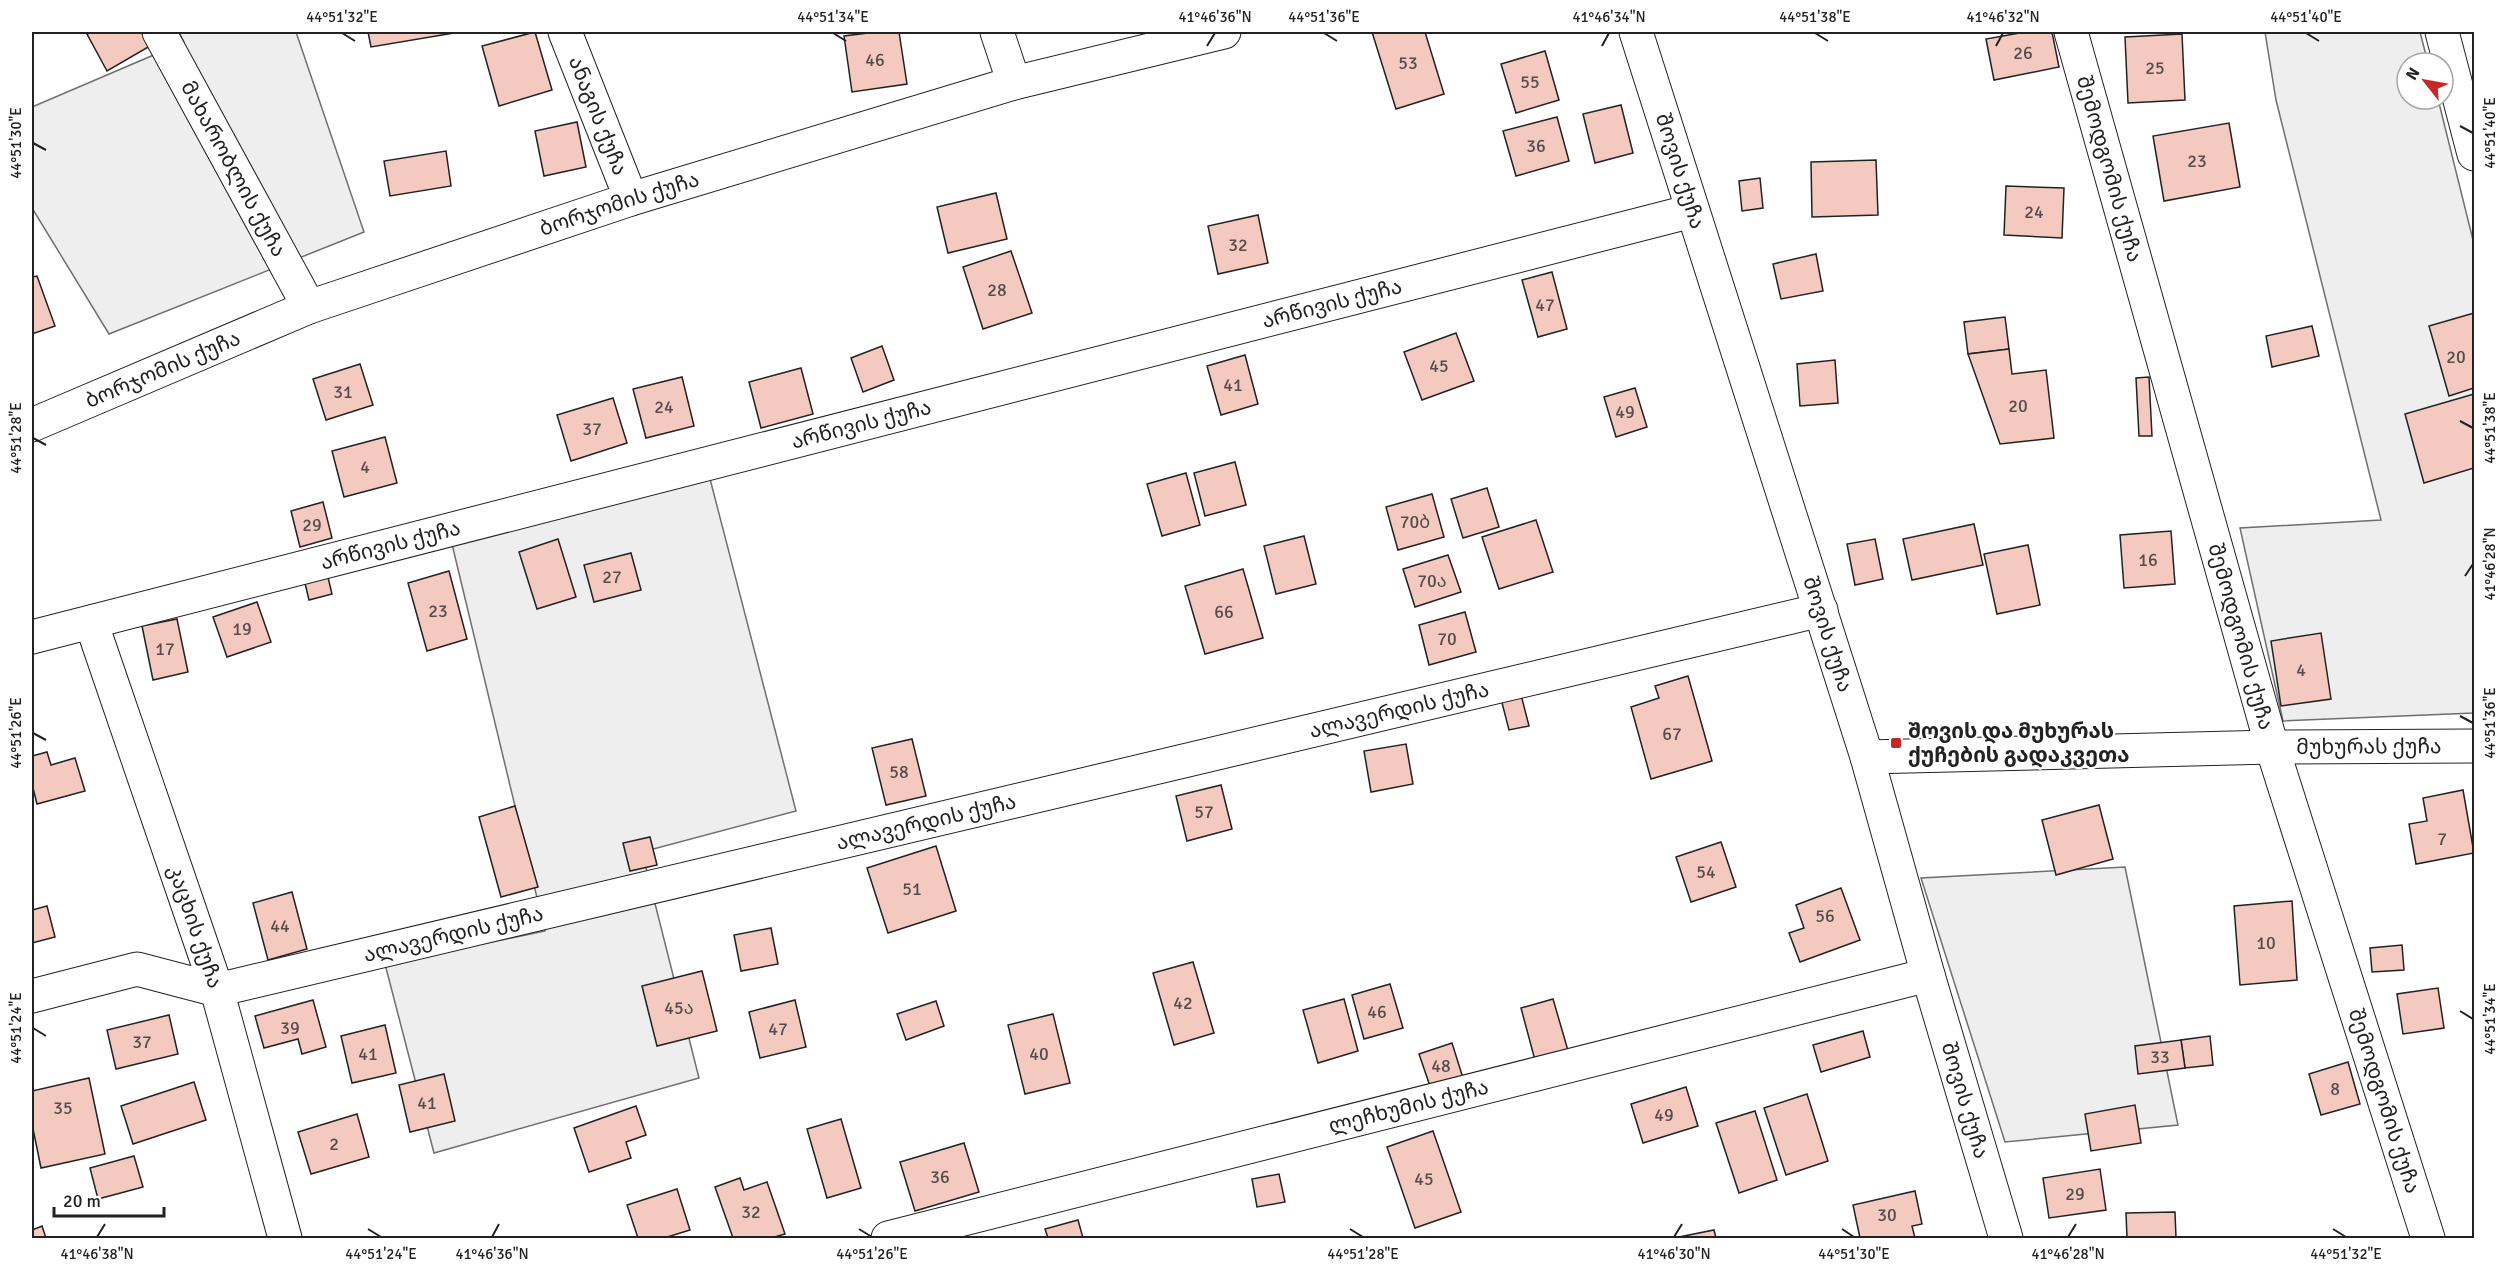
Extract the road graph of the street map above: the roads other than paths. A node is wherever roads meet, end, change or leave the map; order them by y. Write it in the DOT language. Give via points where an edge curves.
graph roads {
  1 [pos="159,32"];
  2 [pos="565,32"];
  3 [pos="997,32"];
  4 [pos="1224,32"];
  5 [pos="1636,32"];
  6 [pos="2071,32"];
  7 [pos="2442,32"];
  8 [pos="1014,83"];
  9 [pos="2475,154"];
  10 [pos="632,199"];
  11 [pos="1692,212"];
  12 [pos="309,307"];
  13 [pos="32,424"];
  14 [pos="1821,610"];
  15 [pos="91,622"];
  16 [pos="32,637"];
  17 [pos="2475,746"];
  18 [pos="2272,747"];
  19 [pos="1867,757"];
  20 [pos="1928,975"];
  21 [pos="217,990"];
  22 [pos="32,996"];
  23 [pos="285,1239"];
  24 [pos="888,1239"];
  25 [pos="2006,1239"];
  26 [pos="2428,1239"];
  1 -- 12 [label="street, მახარობლის ქუჩა"];
  2 -- 10 [label="street, ანაგის ქუჩა"];
  3 -- 8 [label="street"];
  4 -- 8 [label="street, ბორჯომის ქუჩა"];
  5 -- 11 [label="street, შოვის ქუჩა"];
  6 -- 18 [label="street, შემოდგომის ქუჩა"];
  7 -- 9 [label="street"];
  8 -- 10 [label="street, ბორჯომის ქუჩა"];
  10 -- 12 [label="street, ბორჯომის ქუჩა"];
  11 -- 14 [label="street, შოვის ქუჩა"];
  11 -- 15 [label="street, არწივის ქუჩა"];
  12 -- 13 [label="street, ბორჯომის ქუჩა"];
  14 -- 19 [label="street, შოვის ქუჩა"];
  14 -- 21 [label="street, ალავერდის ქუჩა"];
  15 -- 16 [label="street, არწივის ქუჩა"];
  15 -- 21 [label="street, კაცხის ქუჩა"];
  17 -- 18 [label="street, მუხურას ქუჩა"];
  18 -- 19 [label="street, მუხურას ქუჩა"];
  18 -- 26 [label="street, შემოდგომის ქუჩა"];
  19 -- 20 [label="street, შოვის ქუჩა"];
  20 -- 24 [label="street, ლეჩხუმის ქუჩა"];
  20 -- 25 [label="street, შოვის ქუჩა"];
  21 -- 22 [label="street, ალავერდის ქუჩა" via="137,969"];
  21 -- 23 [label="street, კაცხის ქუჩა"];
}
